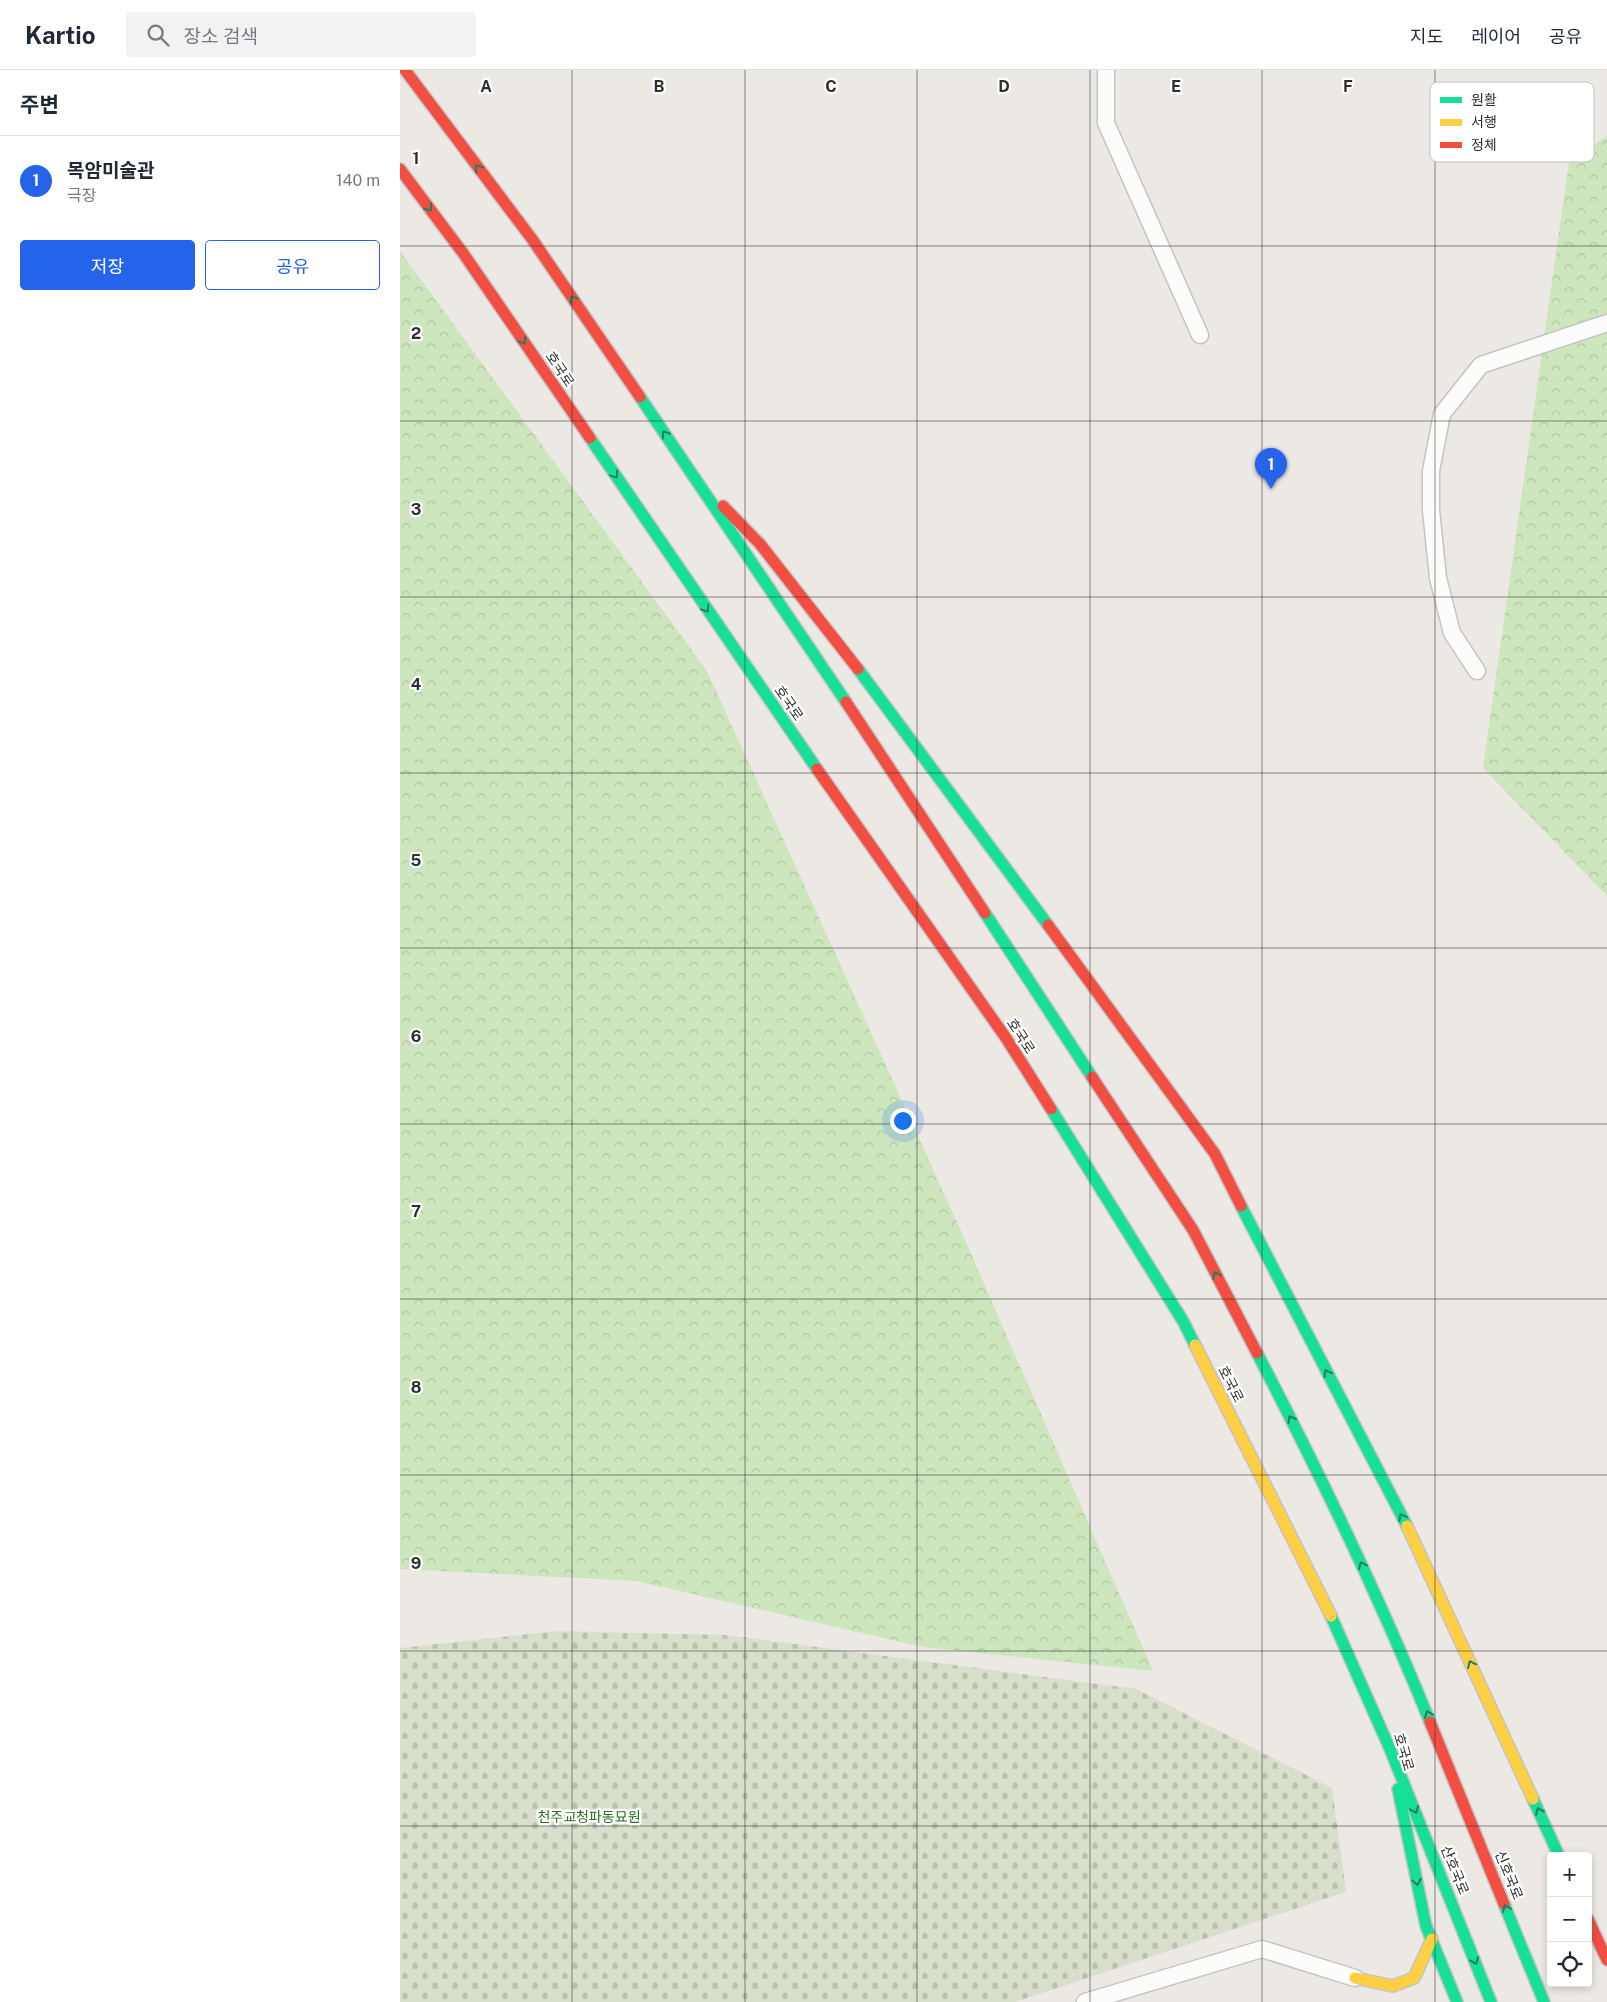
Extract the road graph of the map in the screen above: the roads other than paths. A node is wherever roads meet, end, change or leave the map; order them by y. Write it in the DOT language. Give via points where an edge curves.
graph roads {
  1 [pos="404,70"];
  2 [pos="1106,70"];
  3 [pos="400,169"];
  4 [pos="1607,323"];
  5 [pos="1200,335"];
  6 [pos="692,474"];
  7 [pos="1477,672"];
  8 [pos="1390,1749"];
  9 [pos="1557,1852"];
  10 [pos="1592,1928"];
  11 [pos="1432,1940"];
  12 [pos="1607,1960"];
  13 [pos="1355,1978"];
  14 [pos="1371,1996"];
  15 [pos="1084,2002"];
  16 [pos="1457,2002"];
  17 [pos="1492,2002"];
  18 [pos="1544,2002"];
  6 -- 1 [label="main road, one-way" via="532,239"];
  2 -- 5 [label="lane" via="1106,123"];
  3 -- 8 [label="main road, 호국로, one-way" via="463,253 1011,1046 1183,1321 1338,1630"];
  4 -- 7 [label="lane" via="1481,365 1442,414 1431,471 1431,510 1438,578 1452,633"];
  9 -- 6 [label="main road, one-way" via="1416,1543 1215,1154 1127,1030 843,649 760,544"];
  18 -- 6 [label="main road, 신호국로, one-way" via="1404,1658 1319,1472 1193,1230 806,641"];
  8 -- 11 [label="main road, 호국로, one-way" via="1426,1926"];
  8 -- 17 [label="main road, 산호국로, one-way"];
  10 -- 12 [label="main road"];
  11 -- 13 [label="main road" via="1414,1978 1393,1986"];
  11 -- 16 [label="main road, 호국로"];
  13 -- 14 [label="main road"];
  13 -- 15 [label="lane" via="1262,1949"];
}
